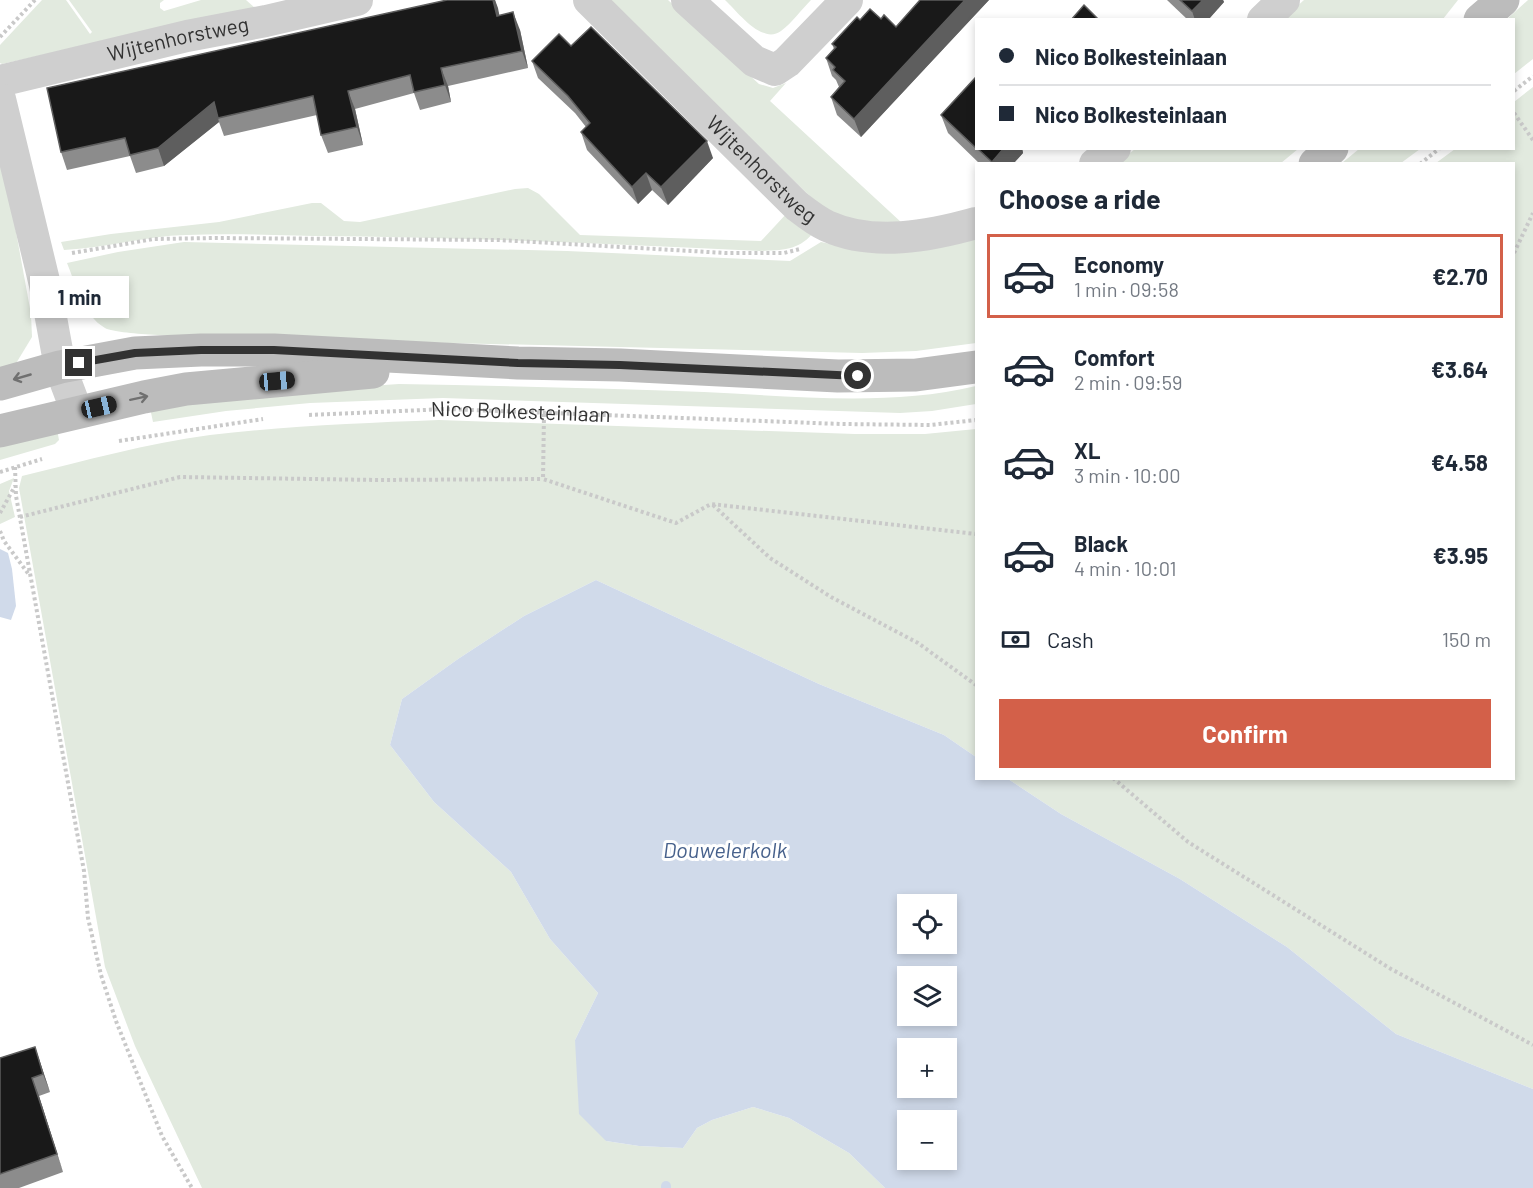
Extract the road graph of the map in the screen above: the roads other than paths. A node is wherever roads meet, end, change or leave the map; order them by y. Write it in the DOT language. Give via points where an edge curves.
graph roads {
  1 [pos="357,0"];
  2 [pos="590,0"];
  3 [pos="687,0"];
  4 [pos="847,0"];
  5 [pos="1284,0"];
  6 [pos="1503,0"];
  7 [pos="1265,18"];
  8 [pos="1482,18"];
  9 [pos="0,81"];
  10 [pos="0,99"];
  11 [pos="1112,150"];
  12 [pos="1330,150"];
  13 [pos="1098,162"];
  14 [pos="1317,162"];
  15 [pos="975,223"];
  16 [pos="518,363"];
  17 [pos="60,367"];
  18 [pos="975,368"];
  19 [pos="0,384"];
  20 [pos="77,412"];
  21 [pos="0,431"];
  1 -- 9 [label="street, Wijtenhorstweg"];
  2 -- 15 [label="street, Wijtenhorstweg" via="796,206 829,227 878,238"];
  3 -- 4 [label="street" via="754,62 775,70 787,63"];
  5 -- 7 [label="street"];
  6 -- 8 [label="street"];
  10 -- 17 [label="street" via="45,285"];
  11 -- 13 [label="street"];
  12 -- 14 [label="street"];
  16 -- 17 [label="street, Nico Bolkesteinlaan" via="201,350 135,353"];
  16 -- 18 [label="street, Nico Bolkesteinlaan" via="838,376 916,375"];
  20 -- 16 [label="street, Nico Bolkesteinlaan, one-way" via="186,389"];
  17 -- 19 [label="street, Nico Bolkesteinlaan, one-way"];
  17 -- 20 [label="street"];
  20 -- 21 [label="street, Nico Bolkesteinlaan"];
}
